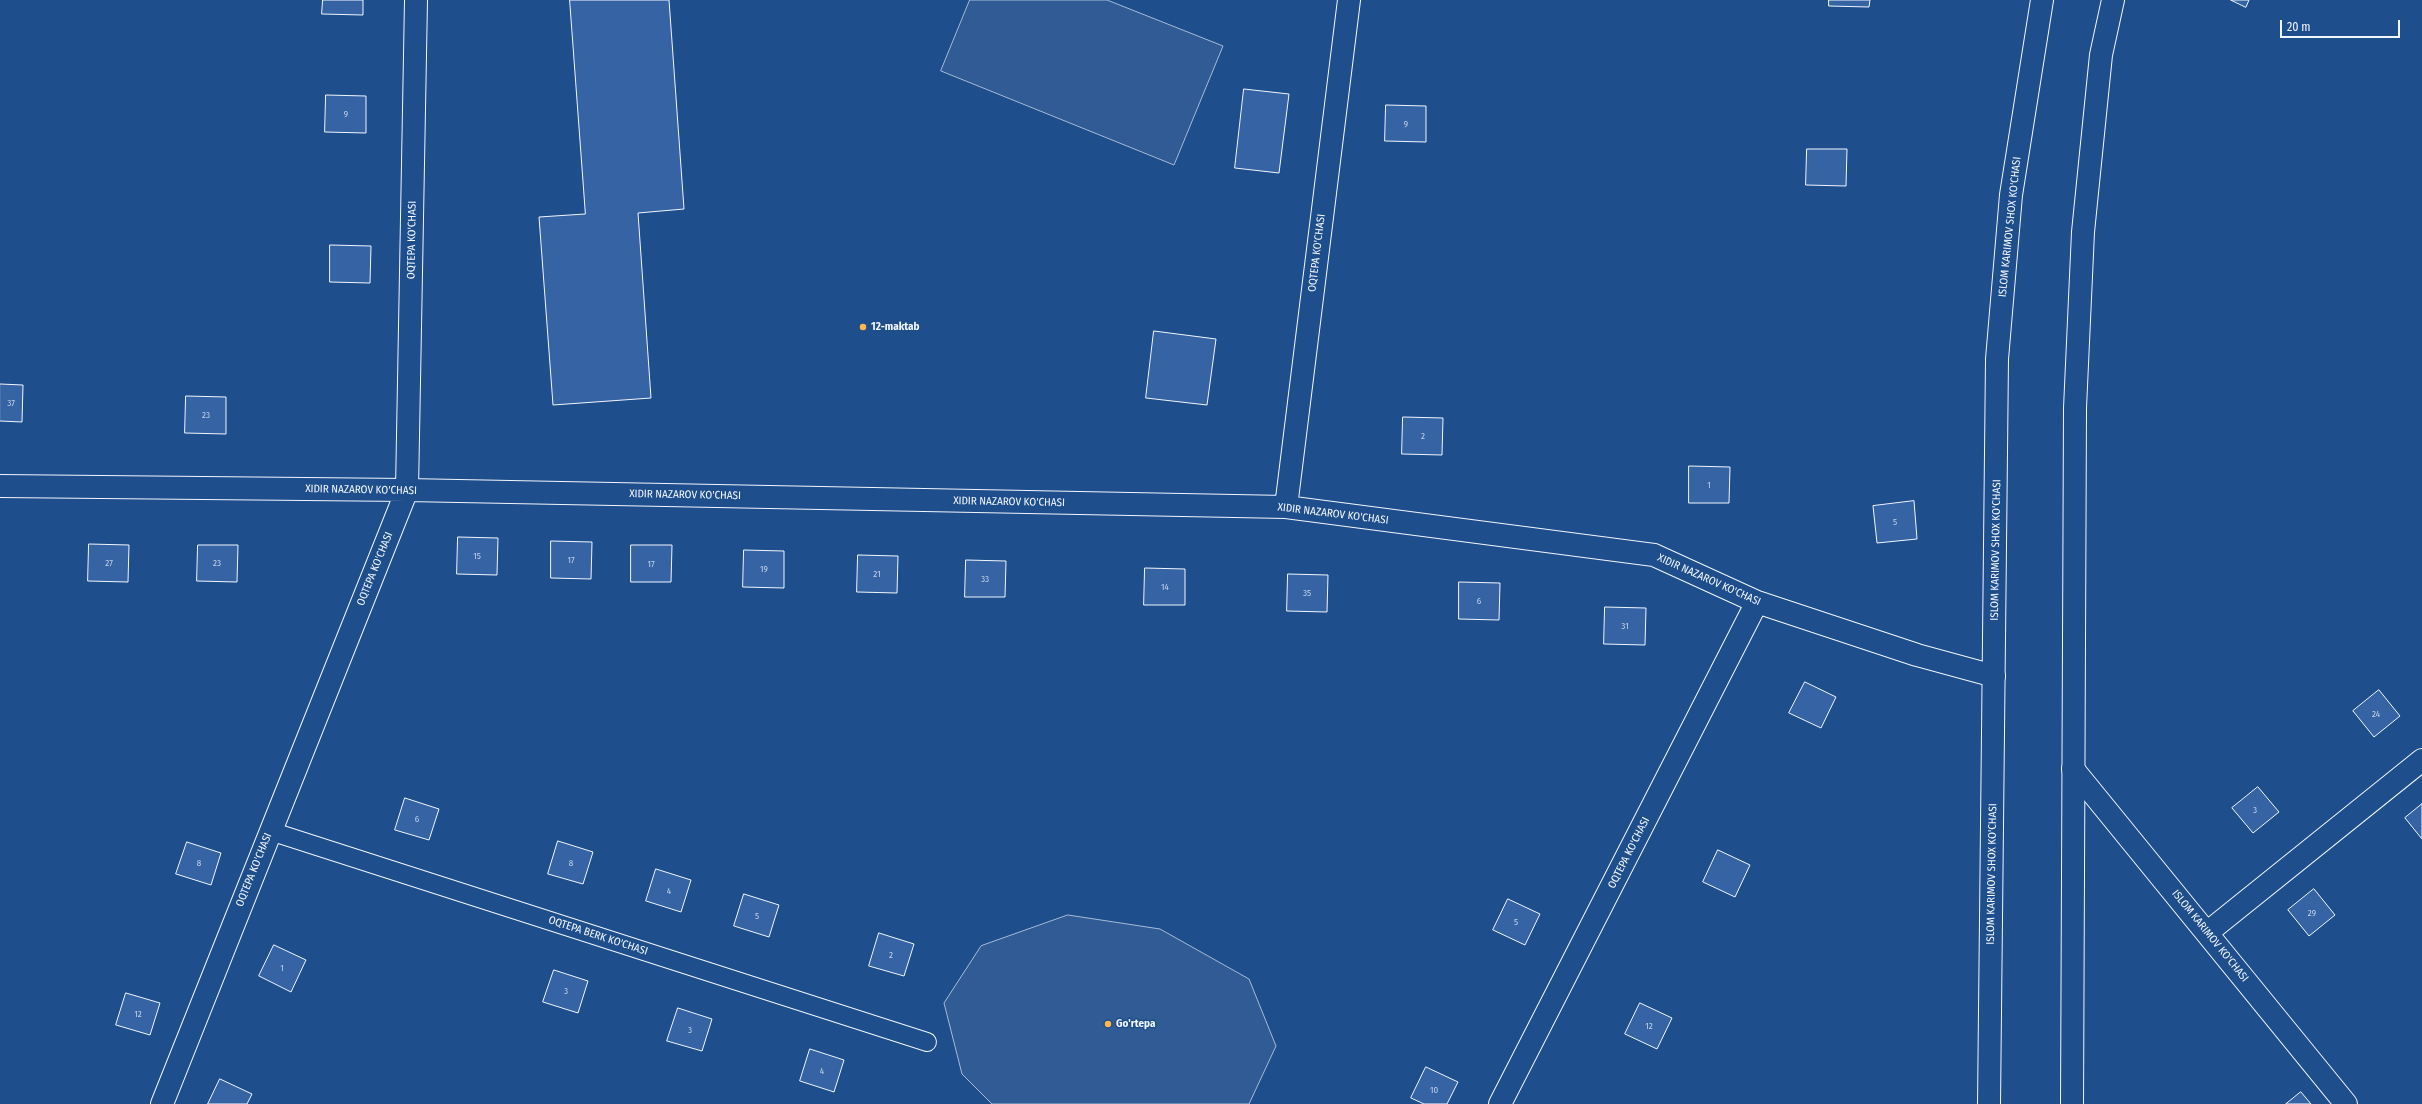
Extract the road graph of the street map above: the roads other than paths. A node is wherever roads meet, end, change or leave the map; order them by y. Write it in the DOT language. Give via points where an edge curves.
graph roads {
  1 [pos="416,0"];
  2 [pos="1349,0"];
  3 [pos="2042,0"];
  4 [pos="2113,0"];
  5 [pos="0,486"];
  6 [pos="407,490"];
  7 [pos="1286,507"];
  8 [pos="1757,602"];
  9 [pos="1994,676"];
  10 [pos="2422,760"];
  11 [pos="2073,769"];
  12 [pos="270,831"];
  13 [pos="2208,932"];
  14 [pos="927,1042"];
  15 [pos="162,1104"];
  16 [pos="1500,1104"];
  17 [pos="1989,1104"];
  18 [pos="2072,1104"];
  19 [pos="2346,1104"];
  1 -- 6 [label="street, OQTEPA KO'CHASI"];
  2 -- 7 [label="street, OQTEPA KO'CHASI"];
  3 -- 9 [label="street, ISLOM KARIMOV SHOX KO'CHASI" via="2011,195 1998,359"];
  4 -- 11 [label="street" via="2101,55 2083,232 2075,408"];
  5 -- 6 [label="street, XIDIR NAZAROV KO'CHASI"];
  6 -- 7 [label="street, XIDIR NAZAROV KO'CHASI"];
  6 -- 12 [label="street, OQTEPA KO'CHASI"];
  7 -- 8 [label="street, XIDIR NAZAROV KO'CHASI" via="1654,555"];
  8 -- 9 [label="street, XIDIR NAZAROV KO'CHASI" via="1917,655"];
  8 -- 16 [label="street, OQTEPA KO'CHASI"];
  9 -- 17 [label="street, ISLOM KARIMOV SHOX KO'CHASI"];
  10 -- 13 [label="street"];
  11 -- 13 [label="street, ISLOM KARIMOV KO'CHASI"];
  11 -- 18 [label="street"];
  12 -- 14 [label="lane, OQTEPA BERK KO'CHASI"];
  12 -- 15 [label="street, OQTEPA KO'CHASI"];
  13 -- 19 [label="street, ISLOM KARIMOV KO'CHASI"];
}
